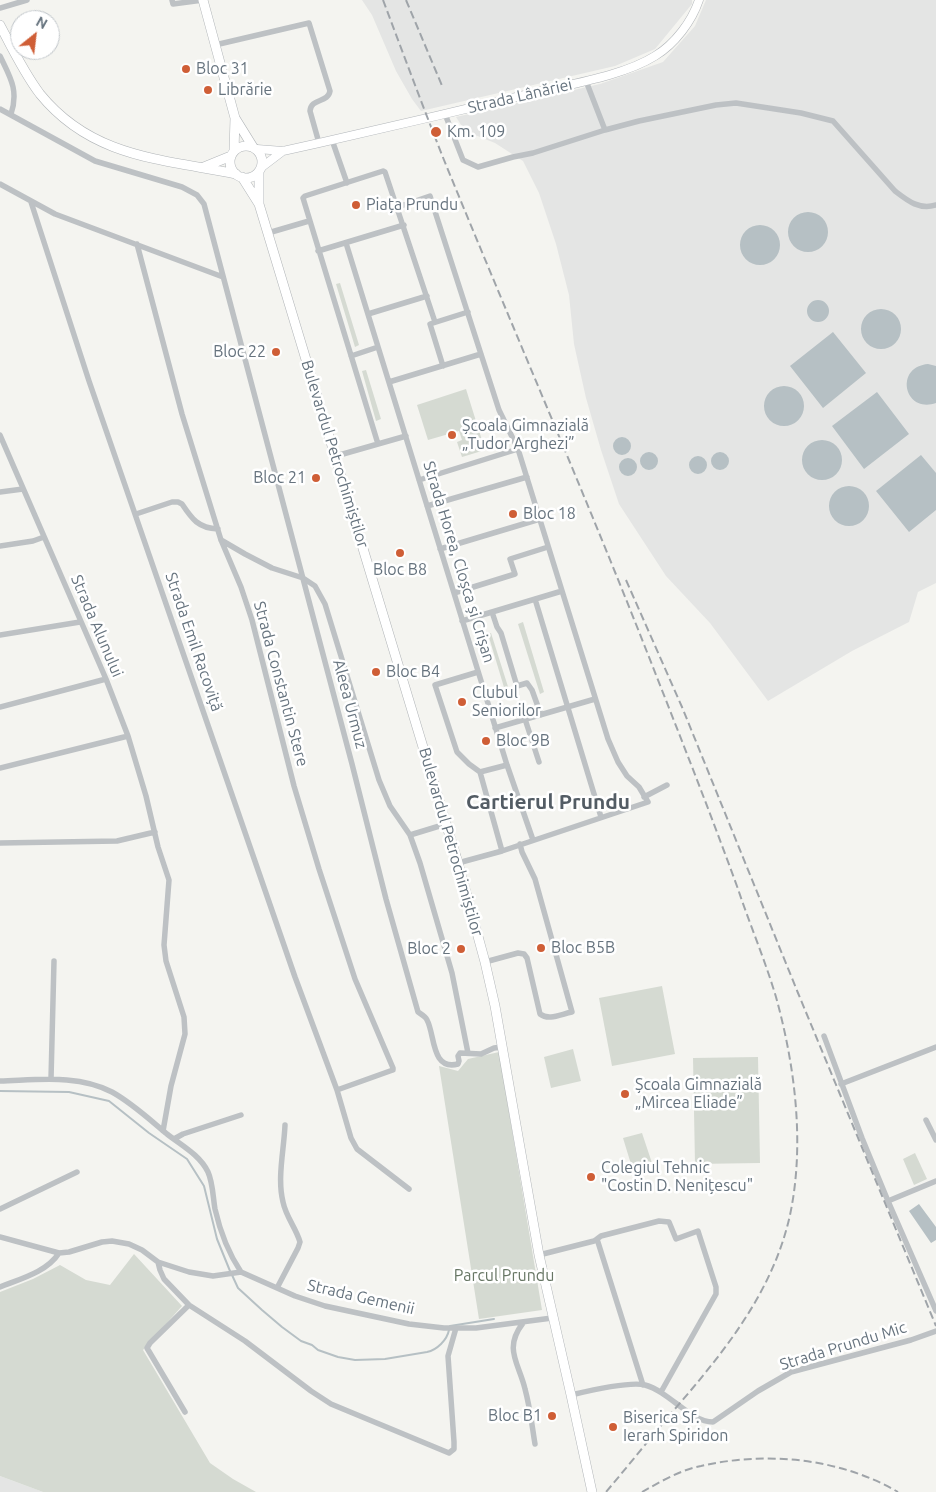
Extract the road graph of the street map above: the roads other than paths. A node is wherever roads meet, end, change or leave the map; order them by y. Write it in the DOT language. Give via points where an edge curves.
graph roads {
  1 [pos="27,0"];
  2 [pos="172,0"];
  3 [pos="203,0"];
  4 [pos="699,0"];
  5 [pos="0,8"];
  6 [pos="0,25"];
  7 [pos="3,39"];
  8 [pos="215,45"];
  9 [pos="0,56"];
  10 [pos="586,81"];
  11 [pos="0,108"];
  12 [pos="11,114"];
  13 [pos="445,114"];
  14 [pos="235,118"];
  15 [pos="605,130"];
  16 [pos="332,140"];
  17 [pos="319,144"];
  18 [pos="255,148"];
  19 [pos="283,151"];
  20 [pos="232,153"];
  21 [pos="204,167"];
  22 [pos="260,170"];
  23 [pos="239,175"];
  24 [pos="0,178"];
  25 [pos="347,183"];
  26 [pos="0,184"];
  27 [pos="31,202"];
  28 [pos="259,204"];
  29 [pos="936,205"];
  30 [pos="398,207"];
  31 [pos="309,221"];
  32 [pos="404,225"];
  33 [pos="268,233"];
  34 [pos="346,242"];
  35 [pos="137,244"];
  36 [pos="318,251"];
  37 [pos="223,277"];
  38 [pos="427,296"];
  39 [pos="468,312"];
  40 [pos="368,314"];
  41 [pos="435,322"];
  42 [pos="378,347"];
  43 [pos="481,354"];
  44 [pos="351,356"];
  45 [pos="443,366"];
  46 [pos="389,382"];
  47 [pos="0,435"];
  48 [pos="406,436"];
  49 [pos="378,444"];
  50 [pos="518,449"];
  51 [pos="336,456"];
  52 [pos="527,477"];
  53 [pos="419,480"];
  54 [pos="23,489"];
  55 [pos="0,492"];
  56 [pos="427,506"];
  57 [pos="136,514"];
  58 [pos="540,519"];
  59 [pos="218,529"];
  60 [pos="44,537"];
  61 [pos="221,540"];
  62 [pos="0,546"];
  63 [pos="548,547"];
  64 [pos="440,549"];
  65 [pos="303,578"];
  66 [pos="562,591"];
  67 [pos="454,593"];
  68 [pos="536,599"];
  69 [pos="492,612"];
  70 [pos="462,620"];
  71 [pos="80,622"];
  72 [pos="0,635"];
  73 [pos="478,672"];
  74 [pos="106,679"];
  75 [pos="595,699"];
  76 [pos="0,707"];
  77 [pos="568,707"];
  78 [pos="541,715"];
  79 [pos="525,719"];
  80 [pos="495,728"];
  81 [pos="128,736"];
  82 [pos="539,762"];
  83 [pos="507,765"];
  84 [pos="0,768"];
  85 [pos="480,772"];
  86 [pos="667,785"];
  87 [pos="644,797"];
  88 [pos="601,817"];
  89 [pos="446,824"];
  90 [pos="156,832"];
  91 [pos="410,834"];
  92 [pos="533,840"];
  93 [pos="0,843"];
  94 [pos="520,844"];
  95 [pos="502,851"];
  96 [pos="458,863"];
  97 [pos="54,961"];
  98 [pos="486,962"];
  99 [pos="824,1036"];
  100 [pos="502,1047"];
  101 [pos="936,1047"];
  102 [pos="468,1053"];
  103 [pos="51,1079"];
  104 [pos="0,1081"];
  105 [pos="841,1084"];
  106 [pos="337,1090"];
  107 [pos="241,1116"];
  108 [pos="926,1120"];
  109 [pos="285,1125"];
  110 [pos="163,1131"];
  111 [pos="174,1139"];
  112 [pos="936,1140"];
  113 [pos="77,1172"];
  114 [pos="936,1180"];
  115 [pos="410,1189"];
  116 [pos="888,1201"];
  117 [pos="0,1209"];
  118 [pos="0,1237"];
  119 [pos="597,1239"];
  120 [pos="59,1253"];
  121 [pos="539,1255"];
  122 [pos="158,1262"];
  123 [pos="238,1272"];
  124 [pos="0,1287"];
  125 [pos="277,1288"];
  126 [pos="190,1306"];
  127 [pos="936,1311"];
  128 [pos="552,1318"];
  129 [pos="523,1323"];
  130 [pos="456,1328"];
  131 [pos="936,1331"];
  132 [pos="642,1385"];
  133 [pos="661,1392"];
  134 [pos="571,1395"];
  135 [pos="185,1412"];
  136 [pos="536,1444"];
  137 [pos="592,1492"];
  1 -- 5 [label="street"];
  2 -- 3 [label="street" via="173,4"];
  3 -- 8 [label="main road"];
  4 -- 10 [label="street, Strada Lânăriei" via="688,22 657,55 636,67"];
  6 -- 7 [label="main road"];
  7 -- 21 [label="main road" via="40,94 89,135 141,156"];
  8 -- 14 [label="main road"];
  8 -- 17 [label="street" via="309,23 330,91 327,98 310,106"];
  9 -- 12 [label="street" via="15,92"];
  10 -- 13 [label="street, Strada Lânăriei"];
  10 -- 15 [label="street"];
  11 -- 12 [label="street, Aleea Urmuz"];
  12 -- 37 [label="street, Aleea Urmuz" via="95,161 182,187 197,195 204,204"];
  13 -- 15 [label="street" via="463,160 478,167 513,156 532,154"];
  13 -- 16 [label="street, Strada Lânăriei"];
  14 -- 18 [label="main road"];
  14 -- 20 [label="main road"];
  15 -- 29 [label="street" via="736,103 801,113 833,121 896,192 908,201 919,207"];
  16 -- 17 [label="street, Strada Lânăriei"];
  16 -- 25 [label="street"];
  17 -- 19 [label="street, Strada Lânăriei"];
  18 -- 19 [label="street"];
  18 -- 20 [label="main road" via="242,146"];
  18 -- 22 [label="main road" via="262,157"];
  19 -- 22 [label="street"];
  20 -- 21 [label="main road"];
  20 -- 23 [label="main road" via="231,166"];
  21 -- 23 [label="main road"];
  22 -- 23 [label="main road" via="251,177"];
  22 -- 28 [label="main road, Bulevardul Petrochimiștilor"];
  23 -- 28 [label="main road, Bulevardul Petrochimiștilor"];
  24 -- 26 [label="street"];
  25 -- 30 [label="street" via="383,171"];
  25 -- 31 [label="street" via="305,196"];
  26 -- 27 [label="street"];
  27 -- 35 [label="street"];
  27 -- 57 [label="street, Strada Emil Racoviță"];
  28 -- 33 [label="main road, Bulevardul Petrochimiștilor"];
  30 -- 32 [label="street"];
  30 -- 39 [label="street" via="430,196"];
  31 -- 33 [label="street"];
  31 -- 36 [label="street"];
  32 -- 34 [label="street"];
  32 -- 38 [label="street"];
  33 -- 51 [label="main road, Bulevardul Petrochimiștilor"];
  34 -- 36 [label="street"];
  34 -- 40 [label="street, Strada Horea, Cloșca și Crișan"];
  35 -- 37 [label="street"];
  35 -- 59 [label="street, Strada Constantin Stere" via="182,414"];
  36 -- 44 [label="street"];
  37 -- 65 [label="street, Aleea Urmuz"];
  38 -- 40 [label="street"];
  38 -- 41 [label="street"];
  39 -- 41 [label="street"];
  39 -- 43 [label="street"];
  40 -- 42 [label="street, Strada Horea, Cloșca și Crișan"];
  41 -- 45 [label="street" via="430,324"];
  42 -- 44 [label="street"];
  42 -- 46 [label="street, Strada Horea, Cloșca și Crișan"];
  43 -- 45 [label="street"];
  43 -- 50 [label="street" via="499,410"];
  44 -- 49 [label="street"];
  45 -- 46 [label="street"];
  46 -- 48 [label="street, Strada Horea, Cloșca și Crișan"];
  47 -- 54 [label="street, Strada Alunului"];
  48 -- 49 [label="street"];
  48 -- 53 [label="street, Strada Horea, Cloșca și Crișan"];
  49 -- 51 [label="street"];
  50 -- 52 [label="street"];
  50 -- 53 [label="street"];
  51 -- 89 [label="main road, Bulevardul Petrochimiștilor"];
  52 -- 56 [label="street"];
  52 -- 58 [label="street"];
  53 -- 56 [label="street, Strada Horea, Cloșca și Crișan"];
  54 -- 55 [label="street"];
  54 -- 60 [label="street, Strada Alunului"];
  56 -- 64 [label="street, Strada Horea, Cloșca și Crișan"];
  57 -- 59 [label="street" via="178,502 198,524"];
  57 -- 106 [label="street, Strada Emil Racoviță"];
  58 -- 63 [label="street"];
  58 -- 64 [label="street"];
  59 -- 61 [label="street, Strada Constantin Stere"];
  60 -- 62 [label="street"];
  60 -- 71 [label="street, Strada Alunului"];
  61 -- 65 [label="street" via="272,568"];
  61 -- 106 [label="street, Strada Constantin Stere" via="252,620 294,786 340,933 355,979 393,1068 390,1072"];
  63 -- 66 [label="street"];
  63 -- 67 [label="street" via="510,559 515,574"];
  64 -- 67 [label="street, Strada Horea, Cloșca și Crișan"];
  65 -- 91 [label="street" via="315,586 325,604 379,780 390,806"];
  65 -- 102 [label="street, Aleea Urmuz" via="418,1012 427,1019 436,1055 445,1063 458,1064 460,1053"];
  66 -- 68 [label="street"];
  66 -- 75 [label="street"];
  67 -- 70 [label="street, Strada Horea, Cloșca și Crișan"];
  68 -- 69 [label="street"];
  68 -- 77 [label="street"];
  69 -- 70 [label="street"];
  69 -- 78 [label="street" via="517,686 527,683"];
  70 -- 73 [label="street, Strada Horea, Cloșca și Crișan"];
  71 -- 72 [label="street"];
  71 -- 74 [label="street, Strada Alunului"];
  73 -- 80 [label="street, Strada Horea, Cloșca și Crișan"];
  73 -- 85 [label="street" via="435,685 457,752"];
  74 -- 76 [label="street"];
  74 -- 81 [label="street, Strada Alunului"];
  75 -- 77 [label="street"];
  75 -- 87 [label="street" via="618,762"];
  77 -- 78 [label="street"];
  77 -- 88 [label="street"];
  78 -- 79 [label="street"];
  79 -- 80 [label="street"];
  79 -- 82 [label="street"];
  80 -- 83 [label="street, Strada Horea, Cloșca și Crișan"];
  81 -- 84 [label="street"];
  81 -- 90 [label="street, Strada Alunului"];
  83 -- 85 [label="street"];
  83 -- 92 [label="street, Strada Horea, Cloșca și Crișan"];
  85 -- 95 [label="street"];
  86 -- 87 [label="street"];
  87 -- 88 [label="street" via="648,802"];
  88 -- 92 [label="street"];
  89 -- 91 [label="street"];
  89 -- 96 [label="main road, Bulevardul Petrochimiștilor"];
  90 -- 93 [label="street" via="117,841"];
  90 -- 110 [label="street, Strada Alunului" via="169,880 164,944 166,960 184,1016 186,1034 171,1086"];
  91 -- 102 [label="street" via="452,974"];
  92 -- 94 [label="street"];
  94 -- 95 [label="street"];
  94 -- 98 [label="street" via="535,879 572,1012 552,1017 540,1014 524,954"];
  95 -- 96 [label="street"];
  96 -- 98 [label="main road, Bulevardul Petrochimiștilor"];
  97 -- 103 [label="street"];
  98 -- 100 [label="main road, Bulevardul Petrochimiștilor"];
  99 -- 105 [label="street"];
  100 -- 102 [label="street, Aleea Urmuz" via="481,1054"];
  100 -- 121 [label="main road, Bulevardul Petrochimiștilor"];
  101 -- 105 [label="street"];
  103 -- 104 [label="street"];
  103 -- 110 [label="street" via="91,1084 111,1092"];
  105 -- 116 [label="street"];
  106 -- 115 [label="street, Strada Emil Racoviță" via="357,1149"];
  107 -- 111 [label="street"];
  108 -- 112 [label="street"];
  109 -- 125 [label="street" via="281,1182 283,1202 300,1242"];
  110 -- 111 [label="street"];
  111 -- 123 [label="street" via="199,1159 208,1173 216,1211"];
  113 -- 117 [label="street"];
  114 -- 116 [label="street"];
  116 -- 127 [label="street"];
  118 -- 120 [label="street"];
  119 -- 121 [label="street"];
  119 -- 132 [label="street"];
  119 -- 133 [label="street" via="658,1221 669,1222 676,1239 698,1231 716,1294"];
  120 -- 122 [label="street" via="112,1242 129,1244"];
  120 -- 124 [label="street" via="40,1269"];
  121 -- 128 [label="main road, Bulevardul Petrochimiștilor"];
  122 -- 123 [label="street" via="204,1276"];
  122 -- 126 [label="street" via="164,1279"];
  123 -- 125 [label="street, Strada Gemenii"];
  125 -- 130 [label="street, Strada Gemenii" via="325,1306 409,1324"];
  126 -- 130 [label="street" via="245,1341 331,1404 449,1453 454,1449 454,1442 448,1356"];
  126 -- 135 [label="street" via="147,1348"];
  128 -- 129 [label="street, Strada Gemenii"];
  128 -- 134 [label="main road, Bulevardul Petrochimiștilor"];
  129 -- 130 [label="street, Strada Gemenii"];
  129 -- 136 [label="street" via="513,1345 513,1355 525,1389"];
  131 -- 133 [label="street, Strada Prundu Mic" via="792,1372 713,1422 698,1419"];
  132 -- 133 [label="street, Strada Prundu Mic"];
  132 -- 134 [label="street, Strada Prundu Mic"];
  134 -- 137 [label="main road, Bulevardul Petrochimiștilor"];
}
